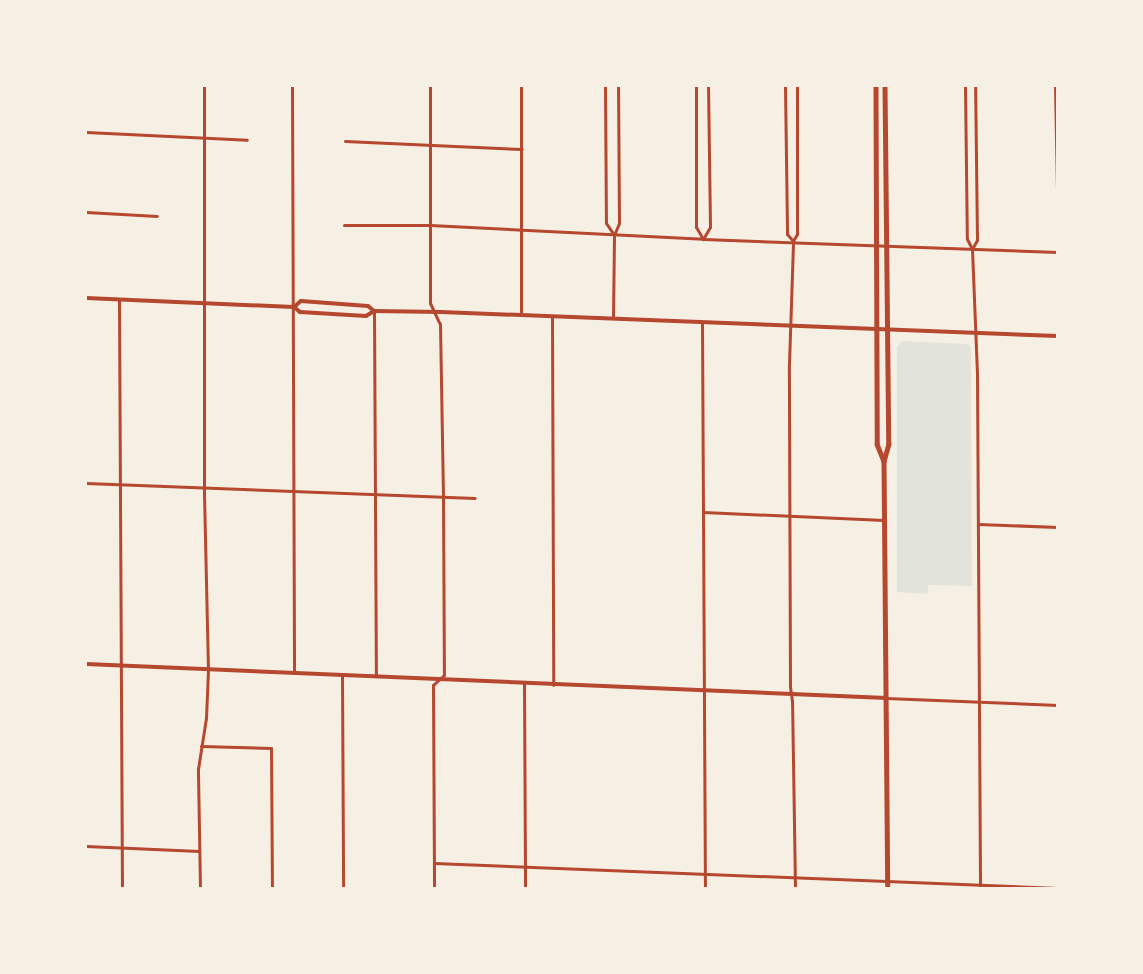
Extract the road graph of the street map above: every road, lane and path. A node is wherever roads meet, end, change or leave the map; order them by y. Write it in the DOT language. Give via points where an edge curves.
graph roads {
  1 [pos="204,86"];
  2 [pos="292,86"];
  3 [pos="430,86"];
  4 [pos="521,86"];
  5 [pos="605,86"];
  6 [pos="618,86"];
  7 [pos="696,86"];
  8 [pos="708,86"];
  9 [pos="785,86"];
  10 [pos="797,86"];
  11 [pos="876,86"];
  12 [pos="885,86"];
  13 [pos="965,86"];
  14 [pos="975,86"];
  15 [pos="1055,86"];
  16 [pos="86,132"];
  17 [pos="204,138"];
  18 [pos="247,140"];
  19 [pos="345,141"];
  20 [pos="430,145"];
  21 [pos="522,149"];
  22 [pos="86,212"];
  23 [pos="157,216"];
  24 [pos="344,225"];
  25 [pos="430,225"];
  26 [pos="522,230"];
  27 [pos="614,235"];
  28 [pos="703,239"];
  29 [pos="793,241"];
  30 [pos="877,244"];
  31 [pos="886,244"];
  32 [pos="1058,244"];
  33 [pos="972,249"];
  34 [pos="1058,252"];
  35 [pos="86,298"];
  36 [pos="119,300"];
  37 [pos="204,303"];
  38 [pos="294,307"];
  39 [pos="374,311"];
  40 [pos="435,312"];
  41 [pos="521,315"];
  42 [pos="552,318"];
  43 [pos="613,320"];
  44 [pos="702,323"];
  45 [pos="791,326"];
  46 [pos="877,329"];
  47 [pos="887,329"];
  48 [pos="974,333"];
  49 [pos="1058,336"];
  50 [pos="884,461"];
  51 [pos="86,483"];
  52 [pos="119,484"];
  53 [pos="204,488"];
  54 [pos="295,492"];
  55 [pos="375,495"];
  56 [pos="443,498"];
  57 [pos="475,498"];
  58 [pos="703,512"];
  59 [pos="789,516"];
  60 [pos="885,520"];
  61 [pos="978,524"];
  62 [pos="1058,527"];
  63 [pos="86,664"];
  64 [pos="121,665"];
  65 [pos="208,670"];
  66 [pos="294,673"];
  67 [pos="342,675"];
  68 [pos="376,676"];
  69 [pos="439,680"];
  70 [pos="524,683"];
  71 [pos="553,685"];
  72 [pos="703,690"];
  73 [pos="791,694"];
  74 [pos="886,698"];
  75 [pos="979,702"];
  76 [pos="1058,705"];
  77 [pos="201,746"];
  78 [pos="86,846"];
  79 [pos="122,847"];
  80 [pos="199,851"];
  81 [pos="434,863"];
  82 [pos="524,867"];
  83 [pos="705,875"];
  84 [pos="795,879"];
  85 [pos="888,886"];
  86 [pos="980,887"];
  87 [pos="122,888"];
  88 [pos="201,888"];
  89 [pos="272,888"];
  90 [pos="343,888"];
  91 [pos="434,888"];
  92 [pos="525,888"];
  93 [pos="705,888"];
  94 [pos="795,888"];
  95 [pos="1058,888"];
  1 -- 17 [label="street"];
  2 -- 38 [label="street"];
  3 -- 20 [label="street"];
  4 -- 21 [label="street"];
  5 -- 27 [label="street" via="606,223"];
  6 -- 27 [label="street" via="619,223"];
  7 -- 28 [label="street" via="696,227"];
  8 -- 28 [label="street" via="710,227"];
  9 -- 29 [label="street" via="787,234"];
  10 -- 29 [label="street" via="797,234"];
  11 -- 30 [label="main road"];
  12 -- 31 [label="main road"];
  13 -- 33 [label="street" via="967,239"];
  14 -- 33 [label="street" via="977,240"];
  15 -- 32 [label="street"];
  16 -- 17 [label="street"];
  17 -- 18 [label="street"];
  17 -- 37 [label="street"];
  19 -- 20 [label="street"];
  20 -- 21 [label="street"];
  20 -- 25 [label="street"];
  21 -- 26 [label="street"];
  22 -- 23 [label="street"];
  24 -- 25 [label="street"];
  25 -- 26 [label="street"];
  25 -- 40 [label="street" via="430,303"];
  26 -- 27 [label="street"];
  26 -- 41 [label="street"];
  27 -- 28 [label="street"];
  27 -- 43 [label="street"];
  28 -- 29 [label="street"];
  29 -- 30 [label="street"];
  29 -- 45 [label="street"];
  30 -- 31 [label="street"];
  30 -- 46 [label="main road"];
  31 -- 33 [label="street"];
  31 -- 47 [label="main road"];
  33 -- 34 [label="street"];
  33 -- 48 [label="street"];
  35 -- 36 [label="main road"];
  36 -- 37 [label="main road"];
  36 -- 52 [label="street"];
  37 -- 38 [label="main road"];
  37 -- 53 [label="street"];
  38 -- 39 [label="main road" via="300,312 366,316"];
  38 -- 39 [label="main road" via="301,301 368,306"];
  38 -- 54 [label="street"];
  39 -- 40 [label="main road"];
  39 -- 55 [label="street"];
  40 -- 41 [label="main road"];
  40 -- 56 [label="street" via="440,324"];
  41 -- 42 [label="main road"];
  42 -- 43 [label="main road"];
  42 -- 71 [label="street"];
  43 -- 44 [label="main road"];
  44 -- 45 [label="main road"];
  44 -- 58 [label="street"];
  45 -- 46 [label="main road"];
  45 -- 59 [label="street"];
  46 -- 47 [label="main road"];
  46 -- 50 [label="main road" via="877,444"];
  47 -- 48 [label="main road"];
  47 -- 50 [label="main road" via="890,444"];
  48 -- 49 [label="main road"];
  48 -- 61 [label="street"];
  50 -- 60 [label="main road"];
  51 -- 52 [label="street"];
  52 -- 53 [label="street"];
  52 -- 64 [label="street"];
  53 -- 54 [label="street"];
  53 -- 65 [label="street"];
  54 -- 55 [label="street"];
  54 -- 66 [label="street"];
  55 -- 56 [label="street"];
  55 -- 68 [label="street"];
  56 -- 57 [label="street"];
  56 -- 69 [label="street" via="444,675"];
  58 -- 59 [label="street"];
  58 -- 72 [label="street"];
  59 -- 60 [label="street"];
  59 -- 73 [label="street"];
  60 -- 74 [label="main road"];
  61 -- 62 [label="street"];
  61 -- 75 [label="street"];
  63 -- 64 [label="main road"];
  64 -- 65 [label="main road"];
  64 -- 79 [label="street"];
  65 -- 66 [label="main road"];
  65 -- 77 [label="street"];
  66 -- 67 [label="main road"];
  67 -- 68 [label="main road"];
  67 -- 90 [label="street"];
  68 -- 69 [label="main road"];
  69 -- 70 [label="main road"];
  69 -- 81 [label="street" via="433,685"];
  70 -- 71 [label="main road"];
  70 -- 82 [label="street"];
  71 -- 72 [label="main road"];
  72 -- 73 [label="main road"];
  72 -- 83 [label="street"];
  73 -- 74 [label="main road"];
  73 -- 84 [label="street"];
  74 -- 75 [label="street"];
  74 -- 85 [label="main road"];
  75 -- 76 [label="street"];
  75 -- 86 [label="street"];
  77 -- 80 [label="street"];
  77 -- 89 [label="street" via="271,748"];
  78 -- 79 [label="street"];
  79 -- 80 [label="street"];
  79 -- 87 [label="street"];
  80 -- 88 [label="street"];
  81 -- 82 [label="street"];
  81 -- 91 [label="street"];
  82 -- 83 [label="street"];
  82 -- 92 [label="street"];
  83 -- 84 [label="street"];
  83 -- 93 [label="street"];
  84 -- 85 [label="street"];
  84 -- 94 [label="street"];
  85 -- 86 [label="street"];
  86 -- 95 [label="street"];
}
